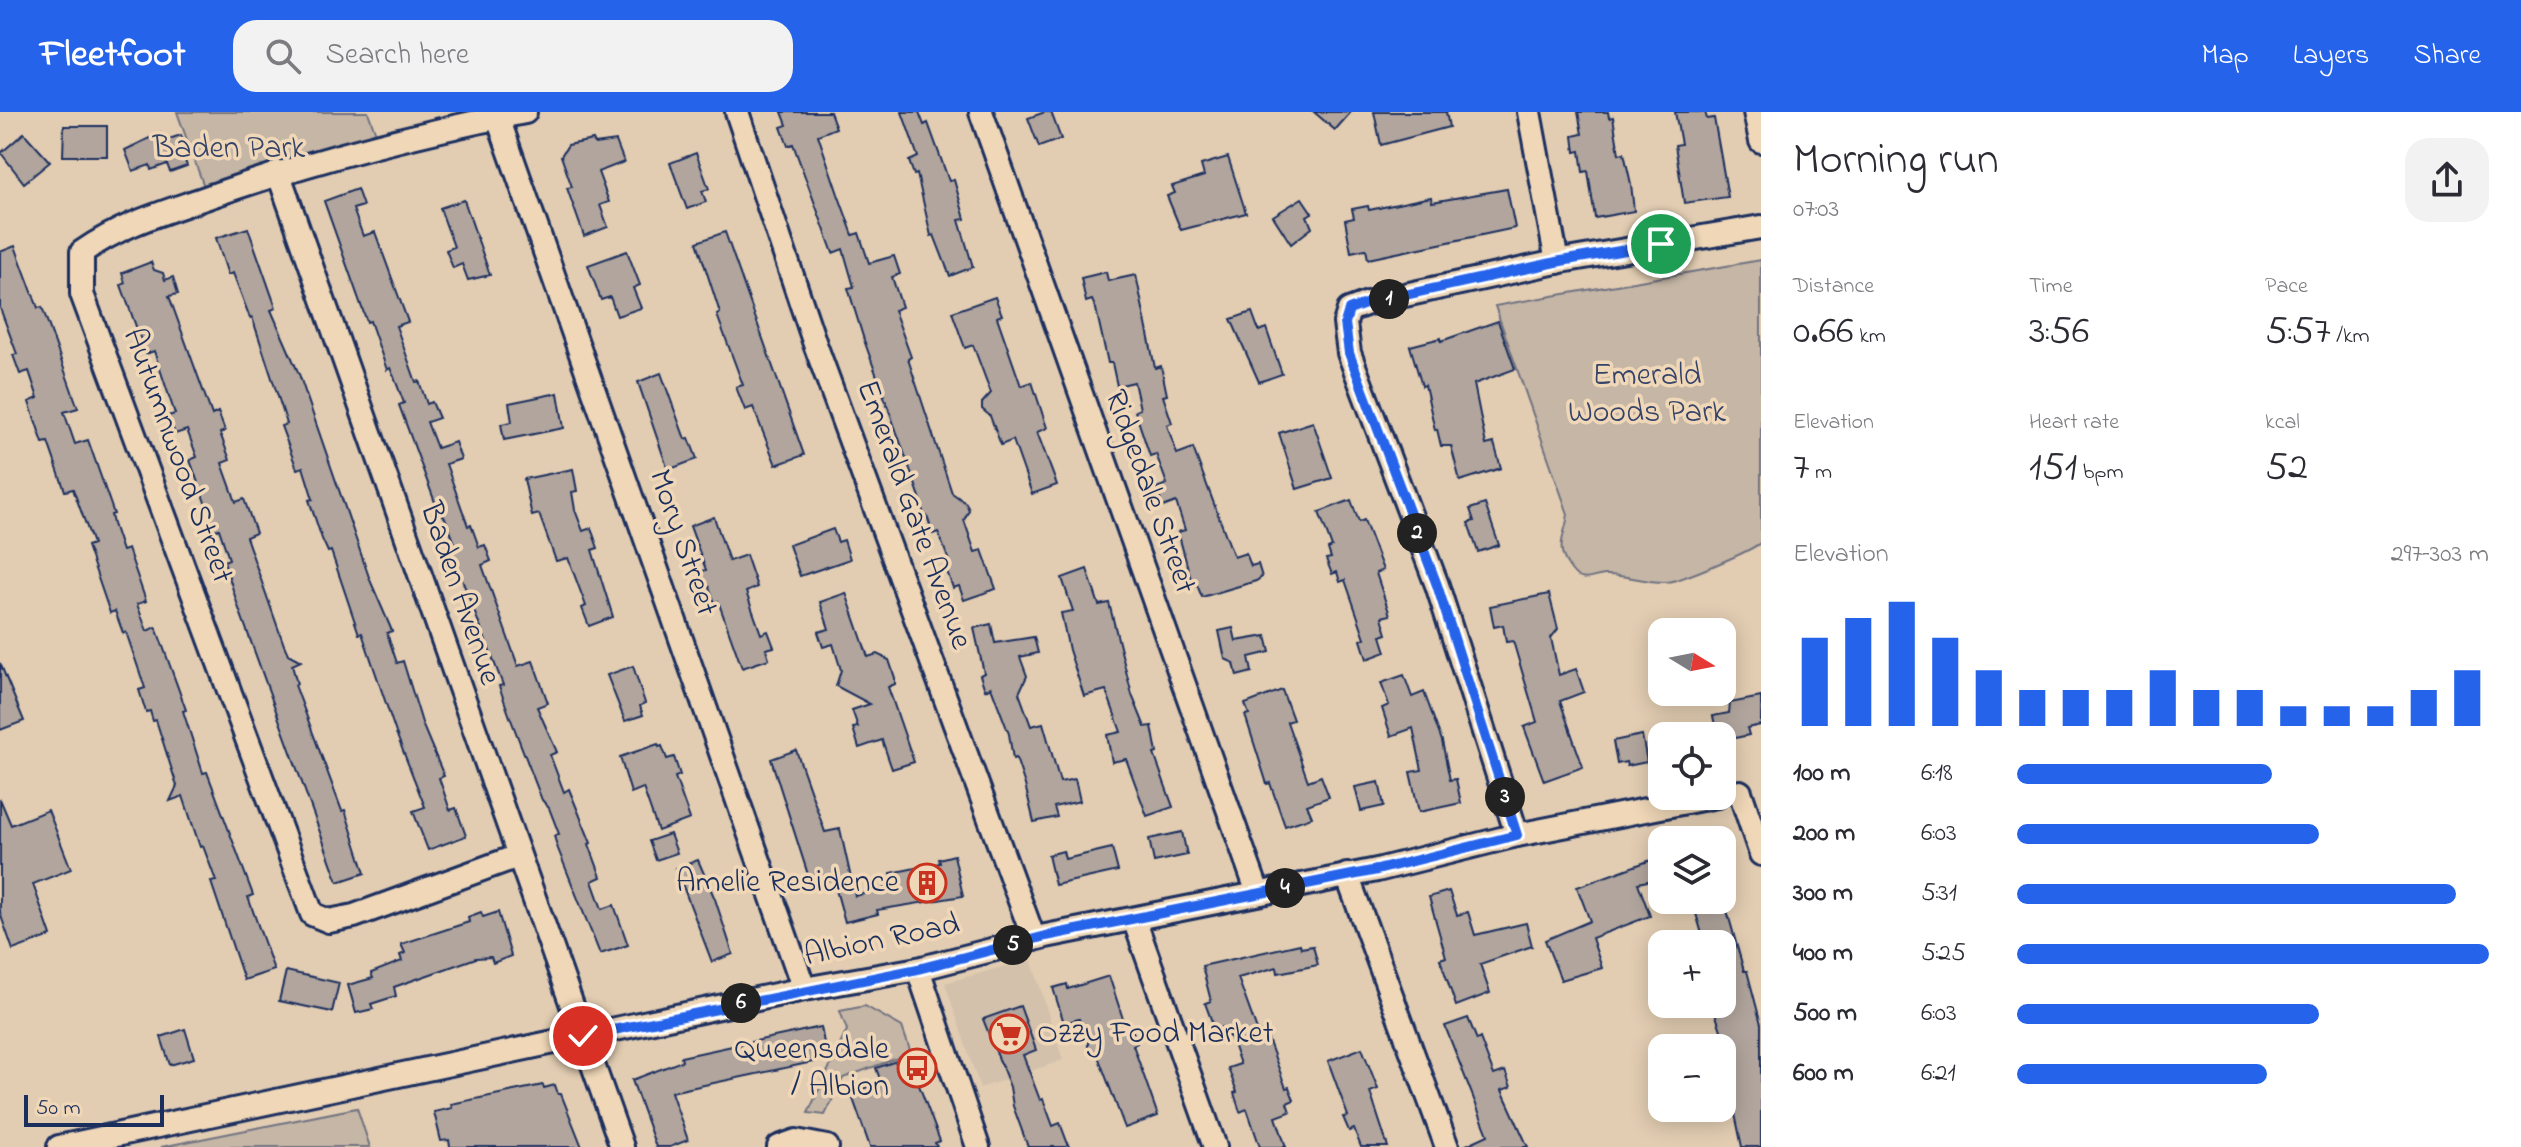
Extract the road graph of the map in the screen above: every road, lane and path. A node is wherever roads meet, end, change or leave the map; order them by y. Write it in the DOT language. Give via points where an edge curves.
graph roads {
  1 [pos="525,112"];
  2 [pos="737,112"];
  3 [pos="981,112"];
  4 [pos="1529,112"];
  5 [pos="1755,112"];
  6 [pos="498,118"];
  7 [pos="1761,141"];
  8 [pos="278,172"];
  9 [pos="1761,227"];
  10 [pos="1557,262"];
  11 [pos="1736,794"];
  12 [pos="1648,809"];
  13 [pos="1517,835"];
  14 [pos="1761,854"];
  15 [pos="518,856"];
  16 [pos="1347,875"];
  17 [pos="1258,893"];
  18 [pos="1134,919"];
  19 [pos="1034,939"];
  20 [pos="918,969"];
  21 [pos="804,989"];
  22 [pos="583,1036"];
  23 [pos="59,1147"];
  24 [pos="622,1147"];
  25 [pos="779,1147"];
  26 [pos="827,1147"];
  27 [pos="978,1147"];
  28 [pos="1215,1147"];
  29 [pos="1447,1147"];
  1 -- 6 [label="street, Autumnwood Street"];
  2 -- 19 [label="street, Emerald Gate Avenue" via="815,344"];
  3 -- 17 [label="street, Ridgedale Street"];
  4 -- 10 [label="street"];
  5 -- 7 [label="street"];
  6 -- 8 [label="street, Autumnwood Street" via="398,138"];
  6 -- 21 [label="street, Mory Street"];
  8 -- 15 [label="street, Baden Avenue"];
  8 -- 15 [label="street, Autumnwood Street" via="115,230 82,252 82,294 312,914 329,921 354,916"];
  9 -- 10 [label="street"];
  10 -- 13 [label="street" via="1368,303 1349,310 1345,323 1349,353 1437,585"];
  11 -- 14 [label="street"];
  12 -- 13 [label="street, Albion Road"];
  13 -- 16 [label="street, Albion Road"];
  15 -- 22 [label="street, Baden Avenue"];
  16 -- 17 [label="street, Albion Road"];
  16 -- 29 [label="street"];
  17 -- 18 [label="street, Albion Road"];
  18 -- 19 [label="street, Albion Road"];
  18 -- 28 [label="street"];
  19 -- 20 [label="street, Albion Road"];
  20 -- 21 [label="street, Albion Road"];
  20 -- 27 [label="street"];
  21 -- 22 [label="street, Albion Road"];
  22 -- 23 [label="street, Albion Road"];
  22 -- 24 [label="street, Baden Avenue"];
  25 -- 26 [label="street" via="796,1141"];
}
